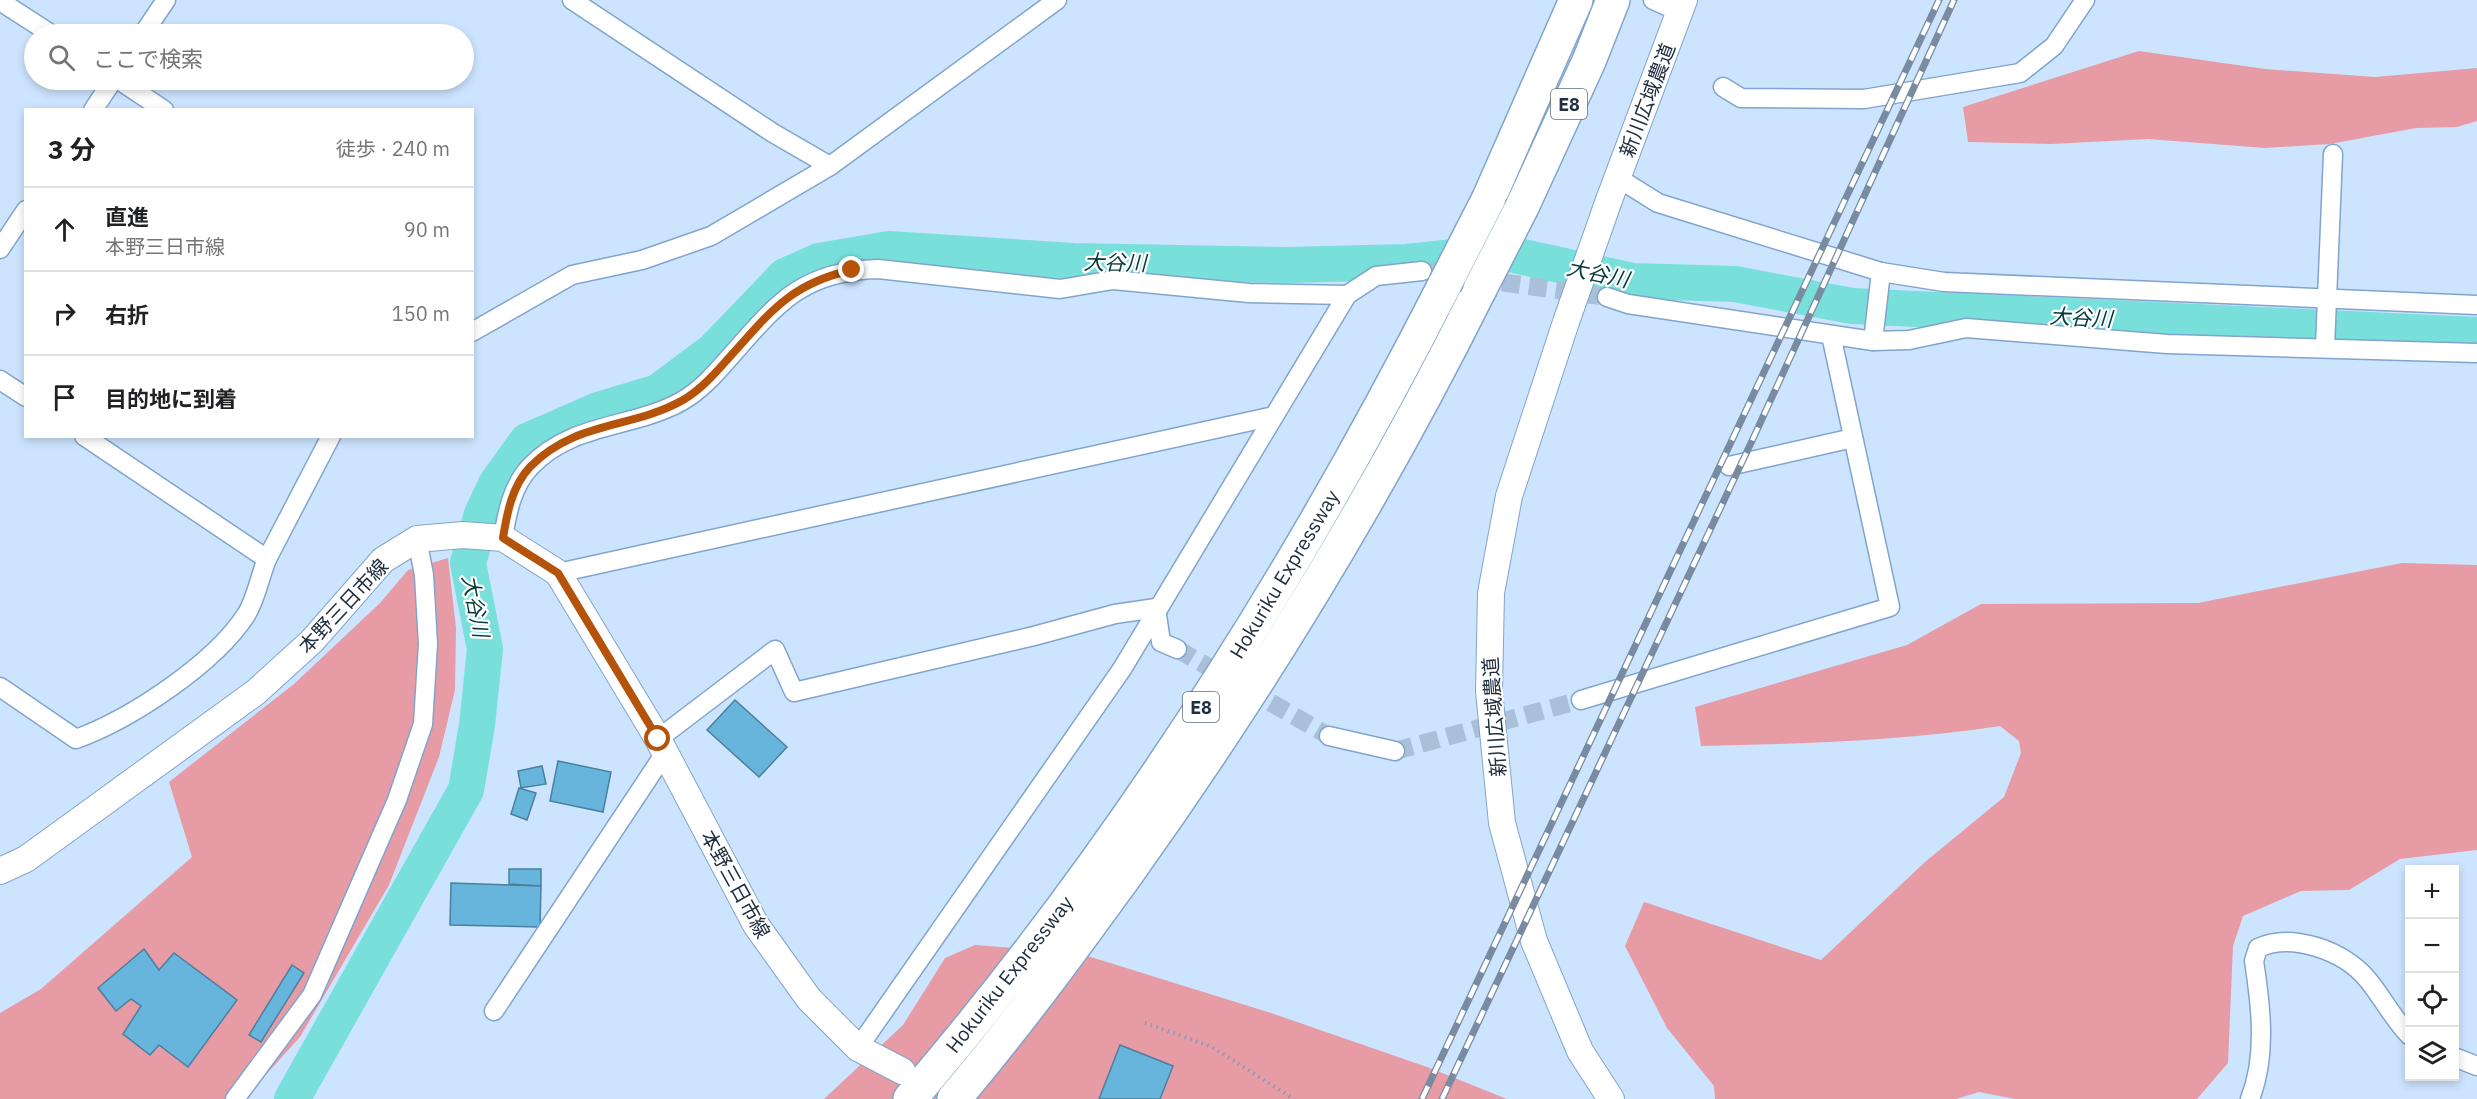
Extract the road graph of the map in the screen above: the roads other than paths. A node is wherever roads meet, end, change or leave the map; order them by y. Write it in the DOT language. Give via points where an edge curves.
graph roads {
  1 [pos="166,0"];
  2 [pos="572,0"];
  3 [pos="1057,0"];
  4 [pos="1576,0"];
  5 [pos="1613,0"];
  6 [pos="1653,0"];
  7 [pos="2085,0"];
  8 [pos="0,1"];
  9 [pos="1682,6"];
  10 [pos="36,24"];
  11 [pos="150,24"];
  12 [pos="1723,87"];
  13 [pos="106,90"];
  14 [pos="134,90"];
  15 [pos="94,108"];
  16 [pos="161,108"];
  17 [pos="2333,154"];
  18 [pos="830,166"];
  19 [pos="1613,189"];
  20 [pos="24,213"];
  21 [pos="0,249"];
  22 [pos="1881,272"];
  23 [pos="1433,278"];
  24 [pos="1347,295"];
  25 [pos="1607,297"];
  26 [pos="2327,299"];
  27 [pos="2477,305"];
  28 [pos="476,324"];
  29 [pos="1831,335"];
  30 [pos="1873,341"];
  31 [pos="2325,347"];
  32 [pos="2477,353"];
  33 [pos="0,380"];
  34 [pos="24,396"];
  35 [pos="1274,416"];
  36 [pos="87,438"];
  37 [pos="330,438"];
  38 [pos="1853,438"];
  39 [pos="1729,466"];
  40 [pos="417,538"];
  41 [pos="503,538"];
  42 [pos="267,559"];
  43 [pos="558,573"];
  44 [pos="1156,608"];
  45 [pos="1177,649"];
  46 [pos="0,687"];
  47 [pos="1581,700"];
  48 [pos="1329,736"];
  49 [pos="662,746"];
  50 [pos="1395,751"];
  51 [pos="0,871"];
  52 [pos="494,1011"];
  53 [pos="2405,1032"];
  54 [pos="858,1048"];
  55 [pos="2459,1059"];
  56 [pos="2477,1066"];
  57 [pos="906,1085"];
  58 [pos="235,1099"];
  59 [pos="954,1099"];
  60 [pos="1611,1099"];
  61 [pos="2250,1099"];
  1 -- 11 [label="street"];
  2 -- 18 [label="street" via="772,133"];
  3 -- 18 [label="street"];
  4 -- 23 [label="highway, Hokuriku Expressway / E8, bridge" via="1489,198"];
  5 -- 59 [label="highway, Hokuriku Expressway / E8, bridge" via="1522,207 1437,376 1266,670 1070,953"];
  6 -- 9 [label="street"];
  7 -- 12 [label="street" via="2054,46 2020,73 1864,99 1741,98"];
  8 -- 10 [label="street"];
  9 -- 19 [label="main road, 新川広域農道"];
  13 -- 15 [label="street"];
  14 -- 16 [label="street"];
  17 -- 26 [label="street"];
  18 -- 28 [label="street" via="711,236 642,260 573,275"];
  19 -- 22 [label="street"];
  19 -- 60 [label="main road, 新川広域農道, bridge" via="1509,496 1491,594 1489,691 1502,823 1534,941 1580,1051"];
  20 -- 21 [label="street"];
  22 -- 26 [label="street" via="1944,282"];
  22 -- 30 [label="street"];
  23 -- 24 [label="street" via="1376,276"];
  23 -- 57 [label="highway, Hokuriku Expressway / E8" via="1325,508 1230,664 1055,916"];
  24 -- 35 [label="street"];
  24 -- 41 [label="street" via="1249,293 1113,280 1060,289 878,269 826,276 794,291 768,313 707,382 683,400 581,432 530,466 516,485"];
  25 -- 29 [label="street" via="1628,304"];
  26 -- 27 [label="street"];
  26 -- 31 [label="street"];
  29 -- 30 [label="street"];
  29 -- 38 [label="street"];
  30 -- 31 [label="street" via="1910,340 1966,328 2167,344"];
  31 -- 32 [label="street"];
  33 -- 34 [label="street"];
  35 -- 43 [label="street"];
  35 -- 44 [label="street"];
  36 -- 42 [label="street"];
  37 -- 42 [label="street"];
  38 -- 39 [label="street"];
  38 -- 47 [label="street" via="1890,607"];
  40 -- 41 [label="main road, 本野三日市線"];
  40 -- 51 [label="main road, 本野三日市線" via="383,560 312,641 256,692 26,859"];
  40 -- 58 [label="street" via="424,575 428,644 423,724 397,800 312,995"];
  41 -- 43 [label="main road, 本野三日市線"];
  42 -- 46 [label="street" via="247,613 227,640 176,682 109,727 76,740"];
  43 -- 49 [label="main road, 本野三日市線"];
  44 -- 45 [label="street" via="1161,642"];
  44 -- 49 [label="street" via="1114,614 794,692 775,650"];
  44 -- 54 [label="street" via="1122,669"];
  48 -- 50 [label="street"];
  49 -- 52 [label="street"];
  49 -- 54 [label="main road, 本野三日市線" via="756,925 809,999"];
  53 -- 61 [label="street" via="2367,978 2328,949 2270,943 2258,948 2254,961 2261,1049"];
  54 -- 57 [label="main road, 本野三日市線"];
  55 -- 56 [label="street"];
}
